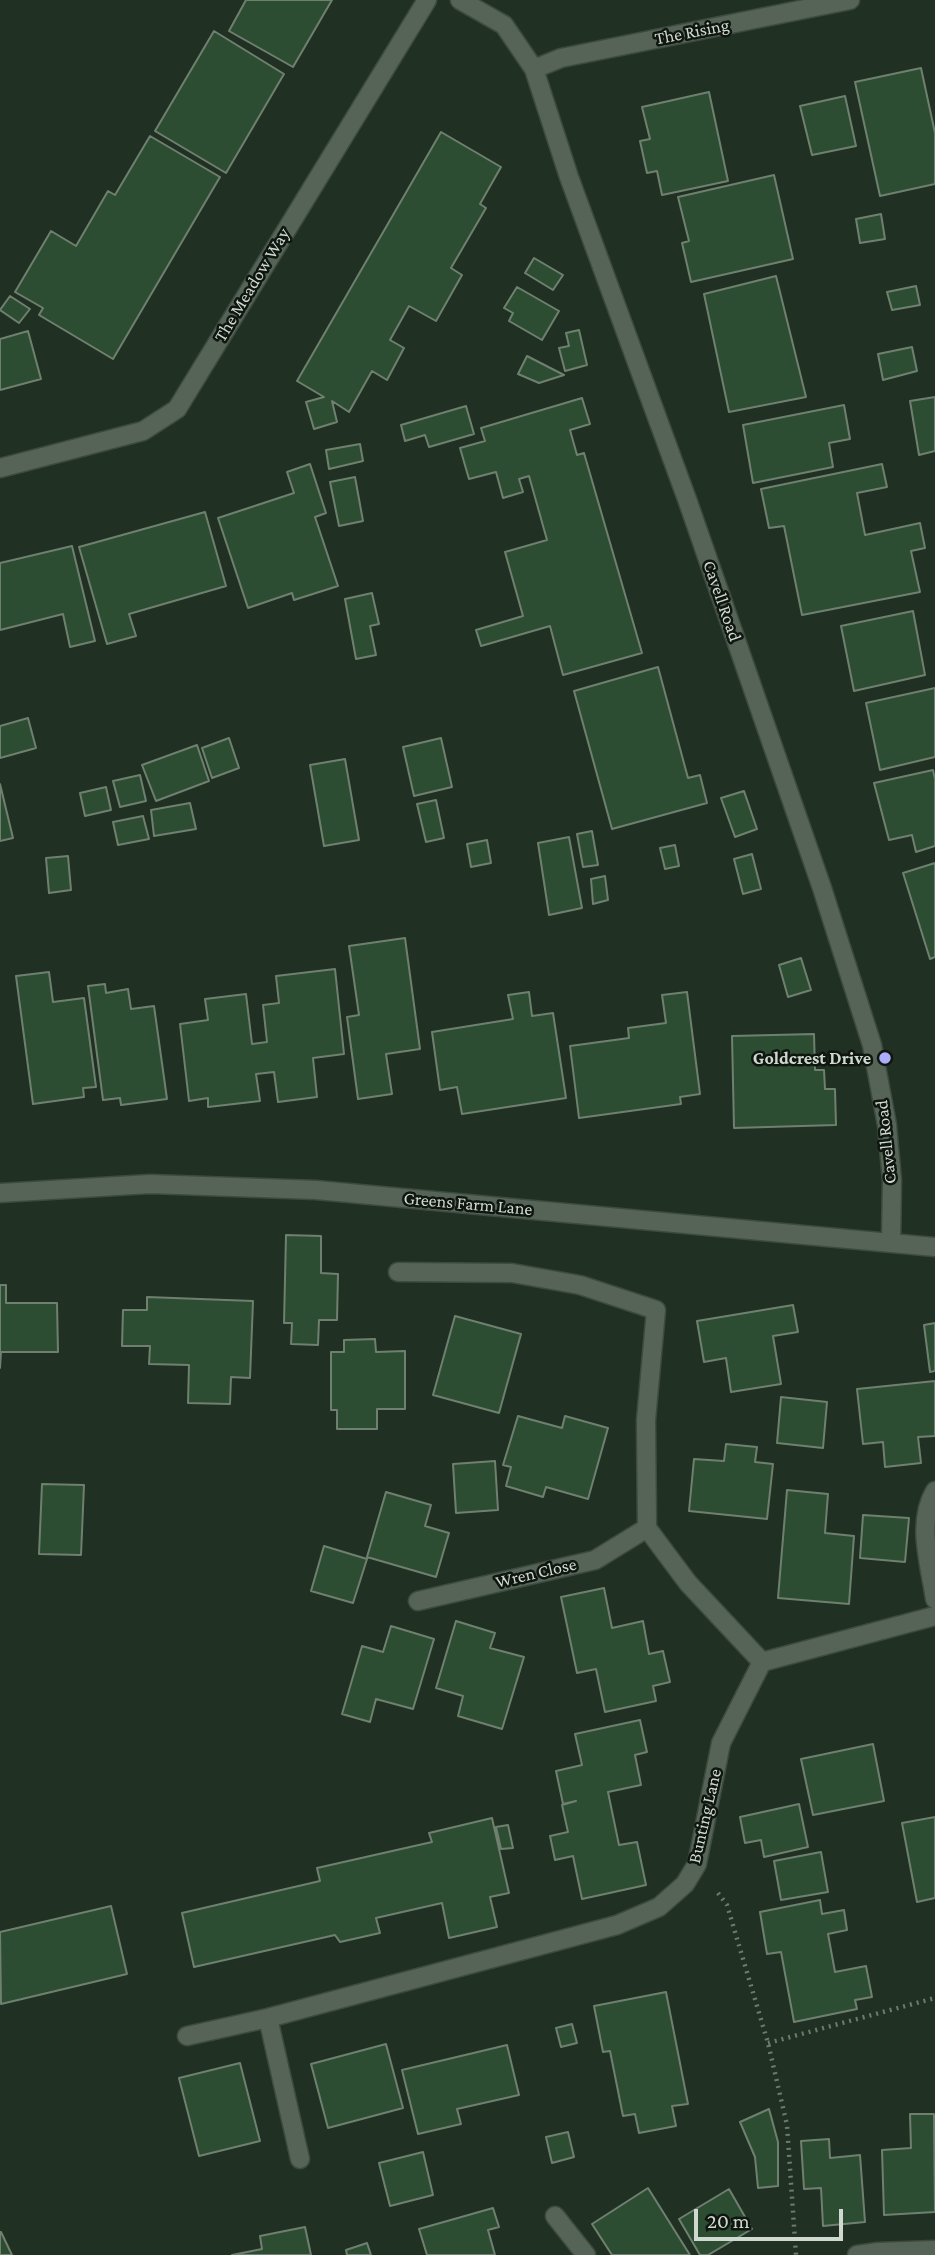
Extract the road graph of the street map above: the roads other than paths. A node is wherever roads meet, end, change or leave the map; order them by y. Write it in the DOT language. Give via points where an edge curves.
graph roads {
  1 [pos="426,0"];
  2 [pos="460,0"];
  3 [pos="850,0"];
  4 [pos="534,69"];
  5 [pos="0,468"];
  6 [pos="0,1193"];
  7 [pos="891,1244"];
  8 [pos="935,1247"];
  9 [pos="398,1272"];
  10 [pos="935,1491"];
  11 [pos="647,1528"];
  12 [pos="935,1599"];
  13 [pos="418,1601"];
  14 [pos="935,1616"];
  15 [pos="762,1662"];
  16 [pos="268,2018"];
  17 [pos="187,2036"];
  18 [pos="300,2158"];
  19 [pos="555,2216"];
  20 [pos="935,2250"];
  21 [pos="586,2255"];
  22 [pos="857,2255"];
  1 -- 5 [label="street, The Meadow Way" via="177,409 143,430"];
  2 -- 4 [label="street, Cavell Road" via="504,25"];
  3 -- 4 [label="street, The Rising" via="561,58"];
  4 -- 7 [label="street, Cavell Road" via="800,824 872,1045 887,1125"];
  6 -- 7 [label="street, Greens Farm Lane" via="150,1184 316,1190"];
  7 -- 8 [label="street, Greens Farm Lane"];
  9 -- 11 [label="street" via="512,1273 579,1285 656,1310 646,1420"];
  10 -- 12 [label="street" via="927,1504 925,1532"];
  11 -- 13 [label="street, Wren Close" via="595,1560"];
  11 -- 15 [label="street" via="688,1583"];
  14 -- 15 [label="street"];
  15 -- 16 [label="street, Bunting Lane" via="721,1743 697,1864 685,1884 659,1907 617,1925"];
  16 -- 17 [label="street, Bunting Lane"];
  16 -- 18 [label="street"];
  19 -- 21 [label="street"];
  20 -- 22 [label="street"];
}
